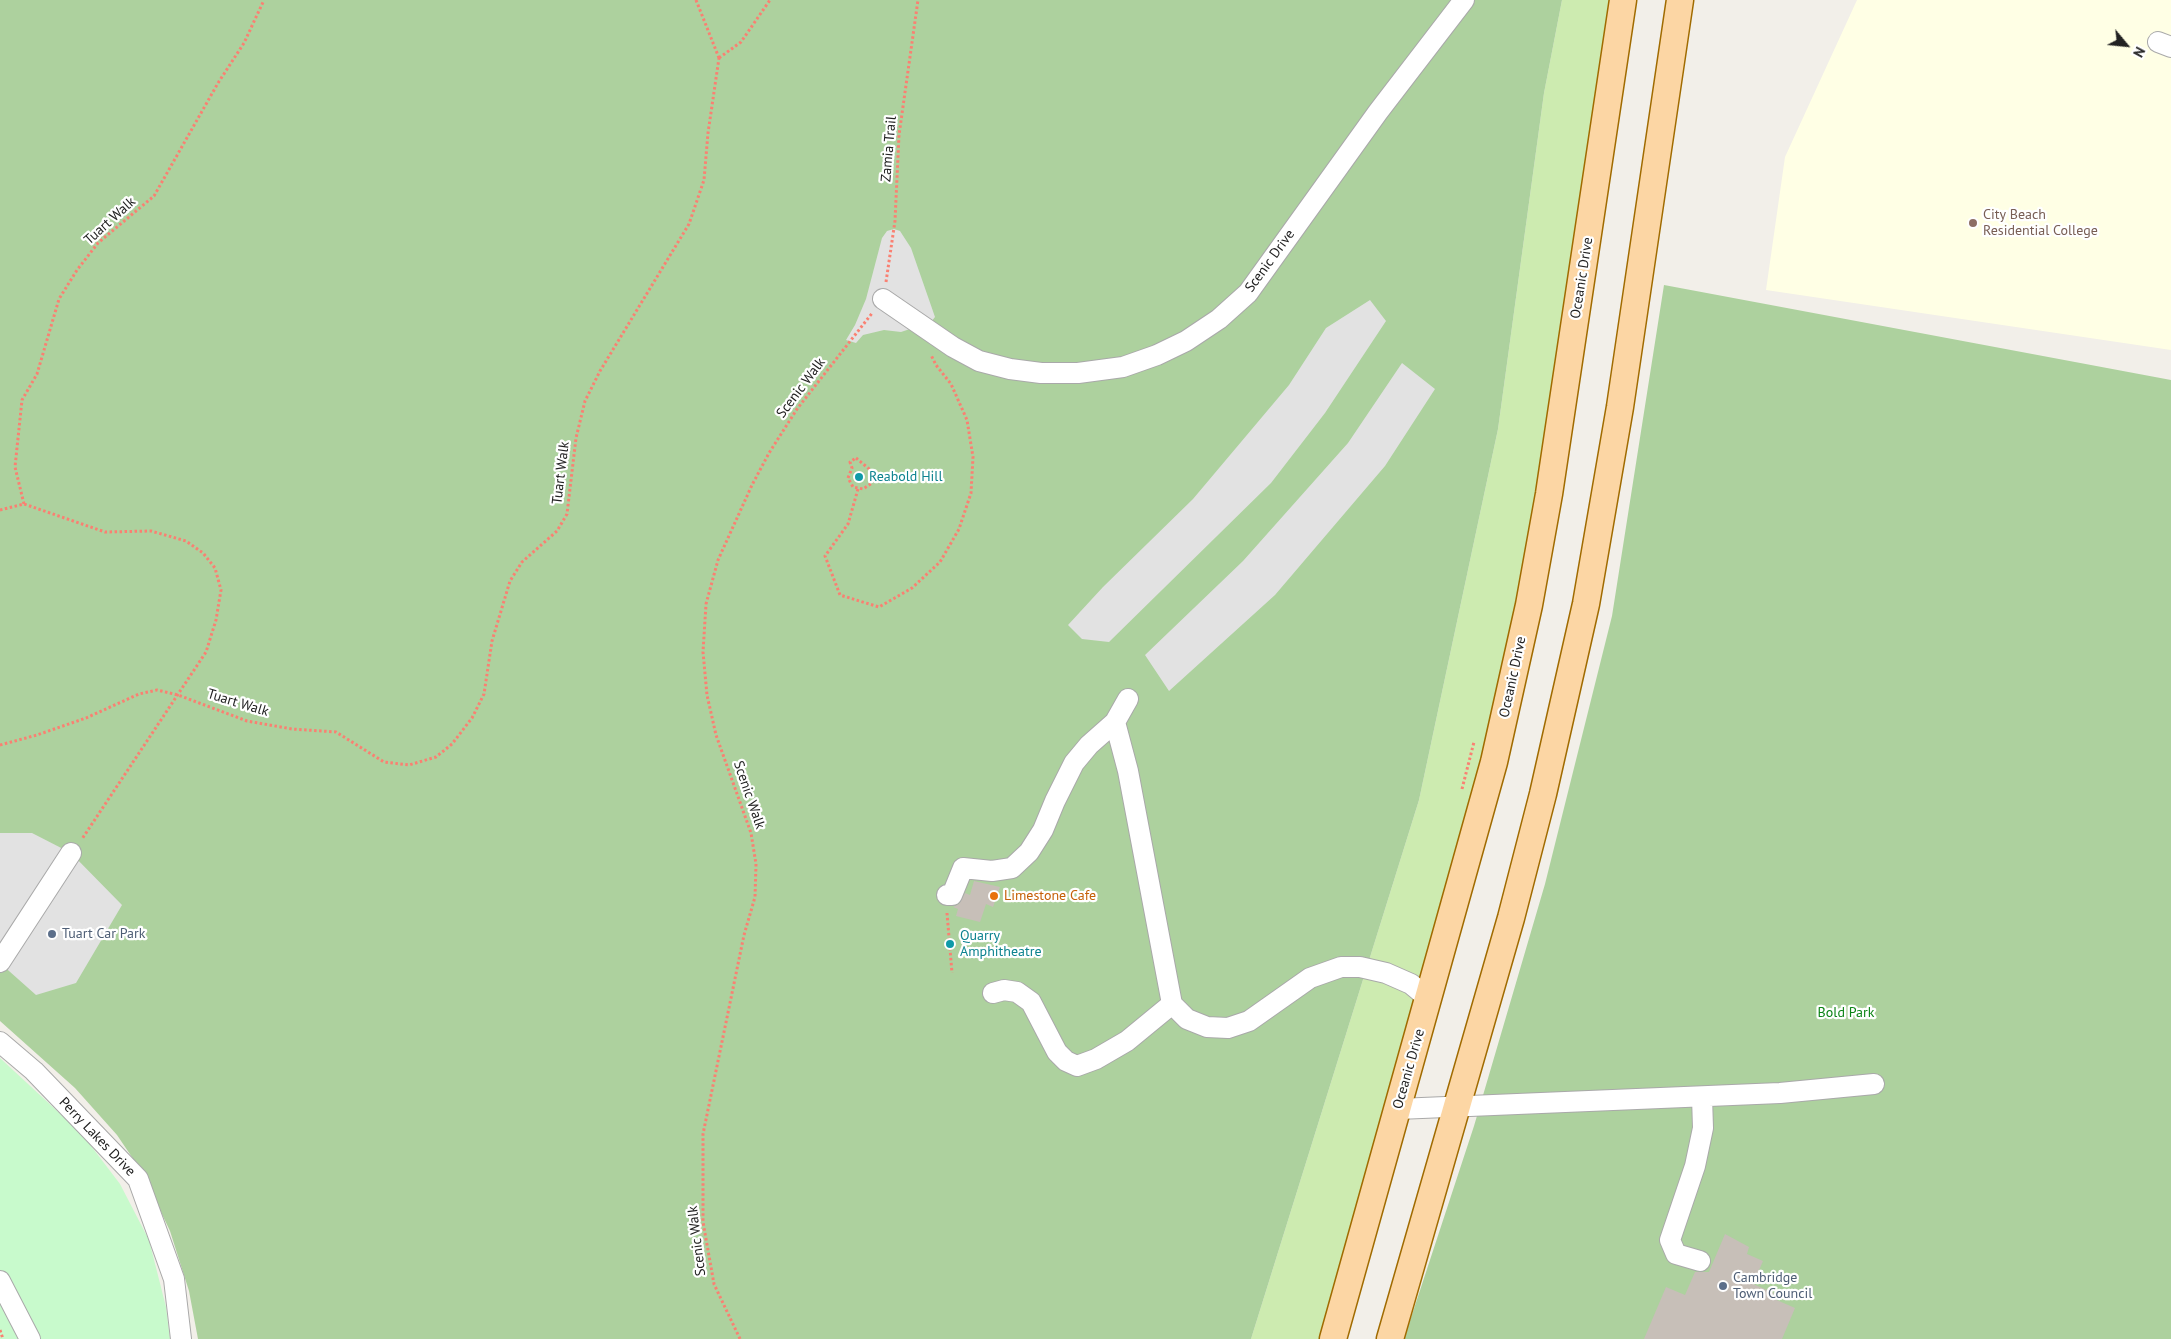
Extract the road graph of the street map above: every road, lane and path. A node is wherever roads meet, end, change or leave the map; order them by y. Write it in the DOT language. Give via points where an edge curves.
graph roads {
  1 [pos="264,0"];
  2 [pos="696,0"];
  3 [pos="770,0"];
  4 [pos="918,0"];
  5 [pos="1464,0"];
  6 [pos="1623,0"];
  7 [pos="1680,0"];
  8 [pos="719,58"];
  9 [pos="883,299"];
  10 [pos="930,350"];
  11 [pos="858,489"];
  12 [pos="24,504"];
  13 [pos="0,510"];
  14 [pos="178,695"];
  15 [pos="1128,699"];
  16 [pos="1115,722"];
  17 [pos="1476,736"];
  18 [pos="0,745"];
  19 [pos="1461,793"];
  20 [pos="71,854"];
  21 [pos="947,895"];
  22 [pos="0,962"];
  23 [pos="952,973"];
  24 [pos="993,993"];
  25 [pos="1429,999"];
  26 [pos="1172,1004"];
  27 [pos="0,1042"];
  28 [pos="1874,1084"];
  29 [pos="1702,1096"];
  30 [pos="1457,1107"];
  31 [pos="1398,1109"];
  32 [pos="1700,1261"];
  33 [pos="0,1281"];
  34 [pos="0,1330"];
  35 [pos="3,1339"];
  36 [pos="30,1339"];
  37 [pos="181,1339"];
  38 [pos="740,1339"];
  39 [pos="1332,1339"];
  40 [pos="1390,1339"];
  1 -- 12 [label="path, Tuart Walk" via="244,43 154,196 98,243 59,299 38,374 22,400 15,467"];
  2 -- 8 [label="path"];
  3 -- 8 [label="path" via="742,42"];
  4 -- 9 [label="path, Zamia Trail" via="899,135 894,229"];
  5 -- 9 [label="street, Scenic Drive" via="1378,112 1248,293 1219,319 1186,341 1123,367 1078,373 1010,369 979,362 953,348"];
  6 -- 25 [label="main road, Oceanic Drive" via="1549,494 1529,605 1494,762"];
  7 -- 30 [label="main road" via="1620,407 1586,604 1543,794"];
  8 -- 14 [label="path, Tuart Walk" via="704,180 689,224 600,371 585,402 576,438 567,514 557,531 522,562 510,582 492,641 484,694 472,718 452,744 436,757 409,765 384,762 336,732 248,721"];
  9 -- 38 [label="path, Scenic Walk" via="797,409 769,453 718,560 706,604 703,652 707,695 716,735 752,833 756,864 755,897 744,935 704,1134 703,1222 712,1275"];
  10 -- 11 [label="path" via="936,365 951,384 967,420 973,457 971,493 959,529 940,562 912,588 879,607 840,595 825,556 848,524"];
  11 -- 11 [label="path" via="848,478 852,468 850,462 856,458 874,472 872,483"];
  12 -- 13 [label="path"];
  12 -- 14 [label="path" via="105,532 151,531 186,541 203,553 215,568 222,590 206,652"];
  14 -- 18 [label="path, Tuart Walk" via="157,690 139,694 86,718"];
  14 -- 20 [label="path"];
  15 -- 16 [label="street"];
  16 -- 21 [label="street" via="1088,745 1074,763 1043,830 1029,852 1012,868 992,871 963,868 952,895"];
  16 -- 26 [label="street" via="1128,771"];
  17 -- 19 [label="path"];
  20 -- 22 [label="street"];
  21 -- 23 [label="path"];
  24 -- 26 [label="street" via="1004,990 1017,992 1031,1002 1058,1052 1077,1066 1128,1041"];
  25 -- 26 [label="street" via="1411,984 1386,973 1360,967 1340,967 1310,978 1249,1021 1228,1028 1207,1027 1187,1019"];
  25 -- 31 [label="main road, Oceanic Drive"];
  27 -- 37 [label="street, Perry Lakes Drive" via="34,1071 138,1179 174,1279"];
  28 -- 29 [label="street" via="1780,1094"];
  29 -- 30 [label="street"];
  29 -- 32 [label="street" via="1703,1128 1695,1166 1670,1240 1676,1254"];
  30 -- 31 [label="street"];
  30 -- 40 [label="main road"];
  31 -- 39 [label="main road, Oceanic Drive"];
  33 -- 36 [label="street"];
  34 -- 35 [label="path"];
}
